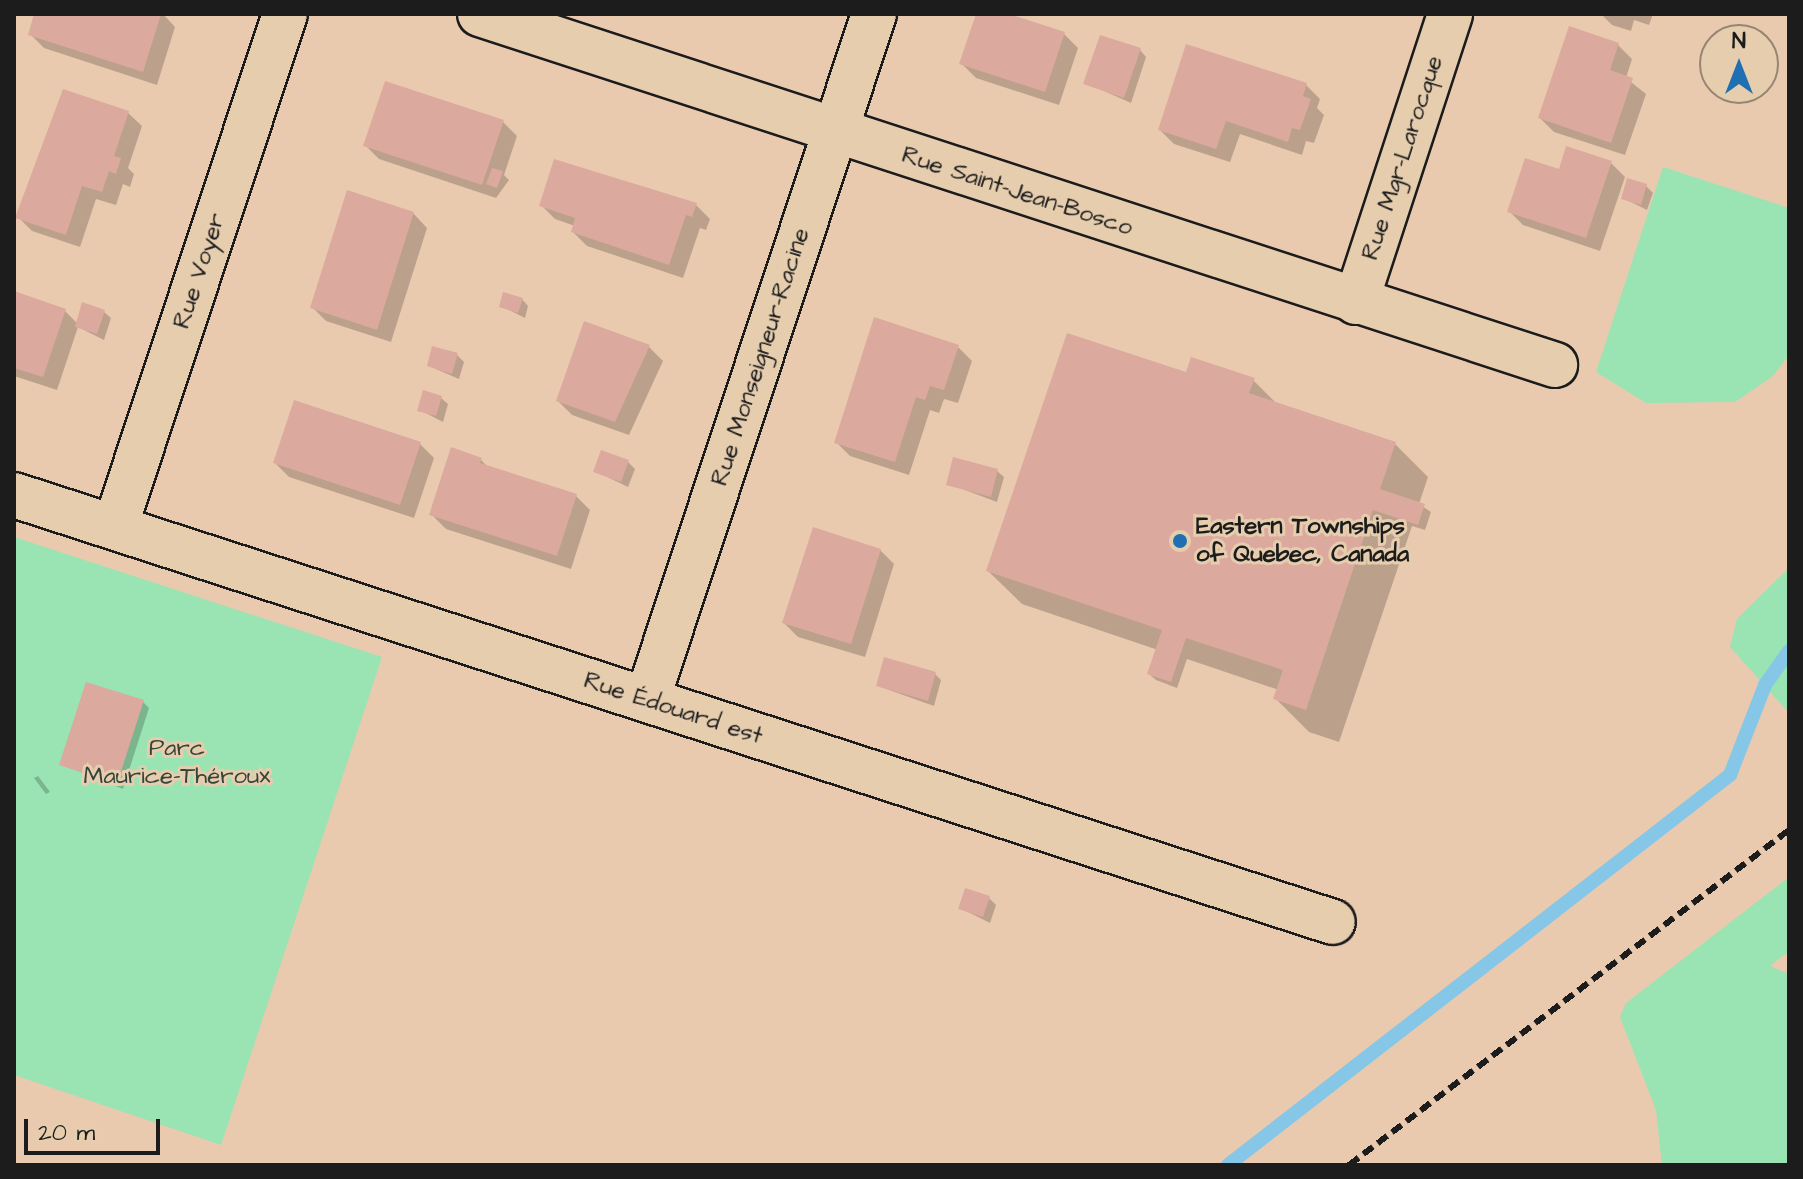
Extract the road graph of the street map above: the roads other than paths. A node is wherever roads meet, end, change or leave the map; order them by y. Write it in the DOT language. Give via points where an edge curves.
graph roads {
  1 [pos="285,14"];
  2 [pos="480,14"];
  3 [pos="874,14"];
  4 [pos="1450,14"];
  5 [pos="835,133"];
  6 [pos="1356,302"];
  7 [pos="1555,365"];
  8 [pos="14,495"];
  9 [pos="115,527"];
  10 [pos="647,700"];
  11 [pos="1333,922"];
  1 -- 9 [label="street, Rue Voyer"];
  2 -- 5 [label="street, Rue Saint-Jean-Bosco"];
  3 -- 5 [label="street, Rue Monseigneur-Racine"];
  4 -- 6 [label="street, Rue Mgr-Larocque"];
  5 -- 6 [label="street, Rue Saint-Jean-Bosco"];
  5 -- 10 [label="street, Rue Monseigneur-Racine"];
  6 -- 7 [label="street, Rue Saint-Jean-Bosco"];
  8 -- 9 [label="street, Rue Édouard est"];
  9 -- 10 [label="street, Rue Édouard est"];
  10 -- 11 [label="street, Rue Édouard est"];
}
